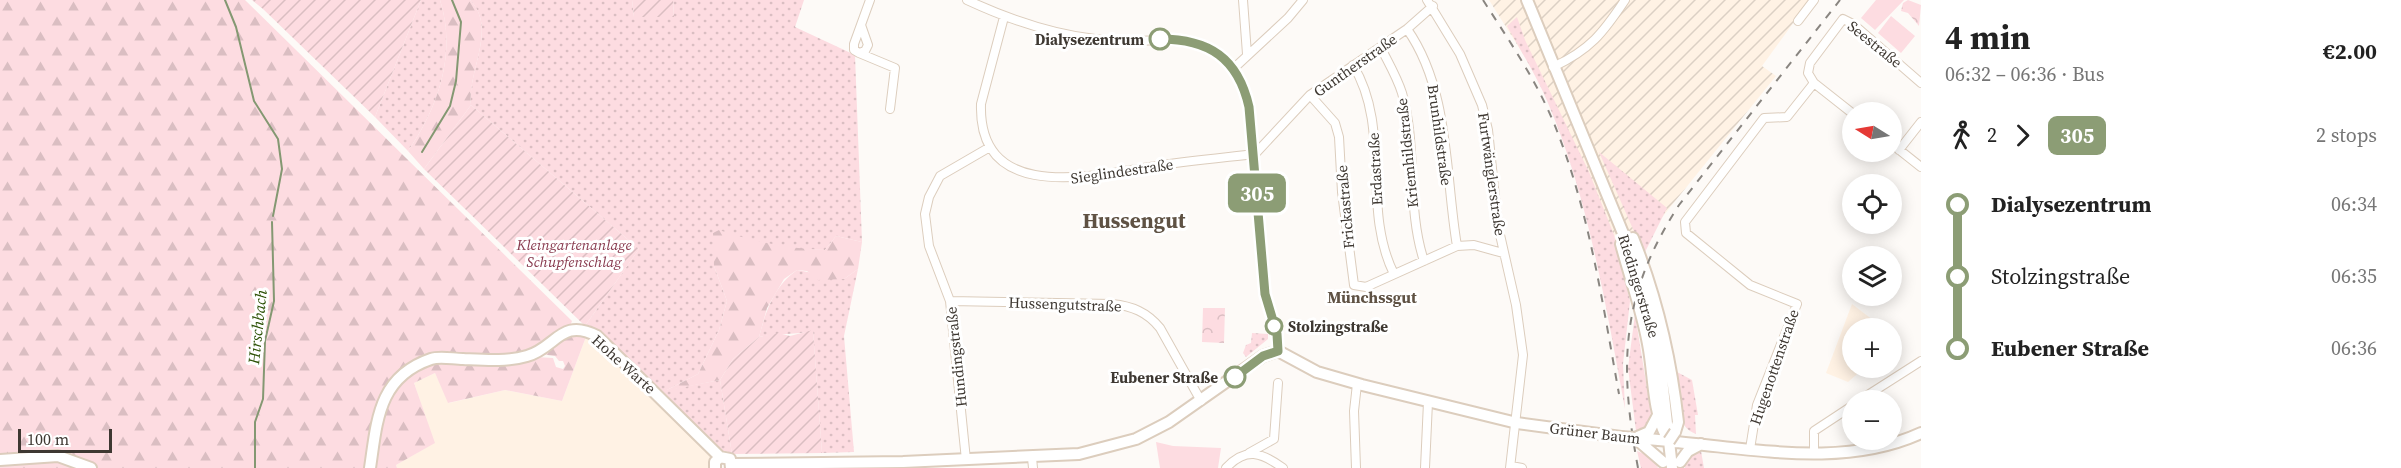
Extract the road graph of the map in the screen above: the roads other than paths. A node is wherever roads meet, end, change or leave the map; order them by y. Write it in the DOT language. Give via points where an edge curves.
graph roads {
  1 [pos="870,0"];
  2 [pos="967,0"];
  3 [pos="1243,0"];
  4 [pos="1303,0"];
  5 [pos="1519,0"];
  6 [pos="1527,0"];
  7 [pos="1625,0"];
  8 [pos="1814,0"];
  9 [pos="1430,3"];
  10 [pos="1004,17"];
  11 [pos="1798,21"];
  12 [pos="861,26"];
  13 [pos="1407,29"];
  14 [pos="1381,48"];
  15 [pos="859,53"];
  16 [pos="1248,54"];
  17 [pos="1353,65"];
  18 [pos="1553,67"];
  19 [pos="1233,69"];
  20 [pos="1921,83"];
  21 [pos="1814,84"];
  22 [pos="1310,95"];
  23 [pos="1842,105"];
  24 [pos="890,109"];
  25 [pos="1921,122"];
  26 [pos="1585,140"];
  27 [pos="1902,146"];
  28 [pos="990,147"];
  29 [pos="1902,152"];
  30 [pos="1255,154"];
  31 [pos="1921,167"];
  32 [pos="1612,205"];
  33 [pos="1456,246"];
  34 [pos="1503,253"];
  35 [pos="1424,261"];
  36 [pos="1394,274"];
  37 [pos="950,301"];
  38 [pos="1278,351"];
  39 [pos="1921,361"];
  40 [pos="1278,383"];
  41 [pos="1357,384"];
  42 [pos="1876,390"];
  43 [pos="1201,401"];
  44 [pos="1428,402"];
  45 [pos="1842,413"];
  46 [pos="1658,415"];
  47 [pos="1517,423"];
  48 [pos="1921,433"];
  49 [pos="1635,438"];
  50 [pos="1670,439"];
  51 [pos="1702,444"];
  52 [pos="1750,449"];
  53 [pos="1249,453"];
  54 [pos="1814,454"];
  55 [pos="720,457"];
  56 [pos="0,460"];
  57 [pos="961,463"];
  58 [pos="1032,463"];
  59 [pos="903,465"];
  60 [pos="732,466"];
  61 [pos="1672,466"];
  62 [pos="1510,467"];
  63 [pos="91,468"];
  64 [pos="370,468"];
  65 [pos="715,468"];
  66 [pos="1226,468"];
  67 [pos="1282,468"];
  68 [pos="1356,468"];
  69 [pos="1425,468"];
  70 [pos="1522,468"];
  1 -- 12 [label="street"];
  2 -- 10 [label="street"];
  3 -- 16 [label="street"];
  4 -- 16 [label="street"];
  5 -- 26 [label="street, Riedingerstraße" via="1531,33"];
  6 -- 18 [label="street, Riedingerstraße"];
  7 -- 18 [label="street" via="1604,32 1588,47"];
  8 -- 11 [label="street"];
  9 -- 13 [label="street, Guntherstraße"];
  9 -- 34 [label="street, Furtwänglerstraße" via="1460,54 1482,105"];
  10 -- 19 [label="street" via="1093,39 1186,41 1212,50"];
  10 -- 28 [label="street" via="981,104 982,131"];
  12 -- 15 [label="street" via="854,46"];
  12 -- 15 [label="street" via="867,47"];
  13 -- 14 [label="street, Guntherstraße"];
  13 -- 33 [label="street, Brunhildstraße" via="1427,62 1437,97"];
  14 -- 17 [label="street, Guntherstraße"];
  14 -- 35 [label="street, Kriemhildstraße" via="1406,108 1414,225"];
  15 -- 24 [label="street" via="895,68"];
  16 -- 19 [label="street"];
  17 -- 22 [label="street, Guntherstraße"];
  17 -- 36 [label="street, Erdastraße" via="1371,111 1379,234"];
  18 -- 26 [label="street, Riedingerstraße"];
  19 -- 30 [label="street" via="1246,94"];
  20 -- 21 [label="street, Seestraße" via="1843,19 1810,63 1808,73"];
  21 -- 23 [label="street"];
  21 -- 52 [label="street, Hugenottenstraße" via="1787,117 1764,118 1684,227 1686,233 1750,285 1797,304 1757,405"];
  22 -- 30 [label="street, Guntherstraße"];
  22 -- 36 [label="street, Frickastraße" via="1335,123 1339,137 1352,281 1366,287"];
  25 -- 27 [label="street"];
  26 -- 32 [label="street, Riedingerstraße"];
  28 -- 30 [label="street, Sieglindestraße" via="1022,172 1060,179"];
  28 -- 37 [label="street, Hundingstraße" via="940,176 926,206 926,232"];
  29 -- 31 [label="street"];
  30 -- 38 [label="street" via="1265,294"];
  32 -- 46 [label="street" via="1648,341"];
  32 -- 50 [label="street, Riedingerstraße" via="1651,317"];
  32 -- 50 [label="street" via="1632,235 1653,292 1669,359"];
  33 -- 34 [label="street, Furtwänglerstraße" via="1474,245"];
  33 -- 35 [label="street, Furtwänglerstraße"];
  34 -- 47 [label="street, Furtwänglerstraße" via="1523,355"];
  35 -- 36 [label="street, Furtwänglerstraße"];
  37 -- 43 [label="street, Hussengutstraße" via="1112,304 1133,308 1152,318 1160,328"];
  37 -- 57 [label="street, Hundingstraße"];
  38 -- 41 [label="street, Grüner Baum" via="1317,372"];
  38 -- 43 [label="street" via="1263,356"];
  39 -- 42 [label="street"];
  40 -- 53 [label="street" via="1274,439"];
  41 -- 44 [label="street, Grüner Baum"];
  41 -- 68 [label="street"];
  43 -- 58 [label="street" via="1136,439"];
  44 -- 47 [label="street, Grüner Baum"];
  44 -- 69 [label="street"];
  45 -- 54 [label="street" via="1814,431"];
  46 -- 49 [label="street" via="1649,432"];
  46 -- 50 [label="street"];
  47 -- 49 [label="street, Grüner Baum, bridge"];
  47 -- 62 [label="street, Furtwänglerstraße"];
  48 -- 54 [label="street, Grüner Baum" via="1871,449"];
  49 -- 50 [label="street, Grüner Baum"];
  49 -- 61 [label="street"];
  50 -- 51 [label="street, Grüner Baum"];
  50 -- 51 [label="street" via="1685,433"];
  50 -- 61 [label="street"];
  50 -- 61 [label="street"];
  51 -- 52 [label="street, Grüner Baum"];
  51 -- 61 [label="street"];
  52 -- 54 [label="street, Grüner Baum"];
  53 -- 66 [label="street" via="1240,455"];
  53 -- 67 [label="street" via="1266,457"];
  55 -- 60 [label="street, Hohe Warte" via="728,458"];
  55 -- 64 [label="street, Hohe Warte" via="597,336 577,329 563,333 529,356 500,360 432,358 401,375 388,389 380,410"];
  55 -- 65 [label="street"];
  56 -- 63 [label="street" via="58,456"];
  57 -- 58 [label="street"];
  57 -- 59 [label="street"];
  59 -- 60 [label="street"];
  62 -- 70 [label="street"];
}
